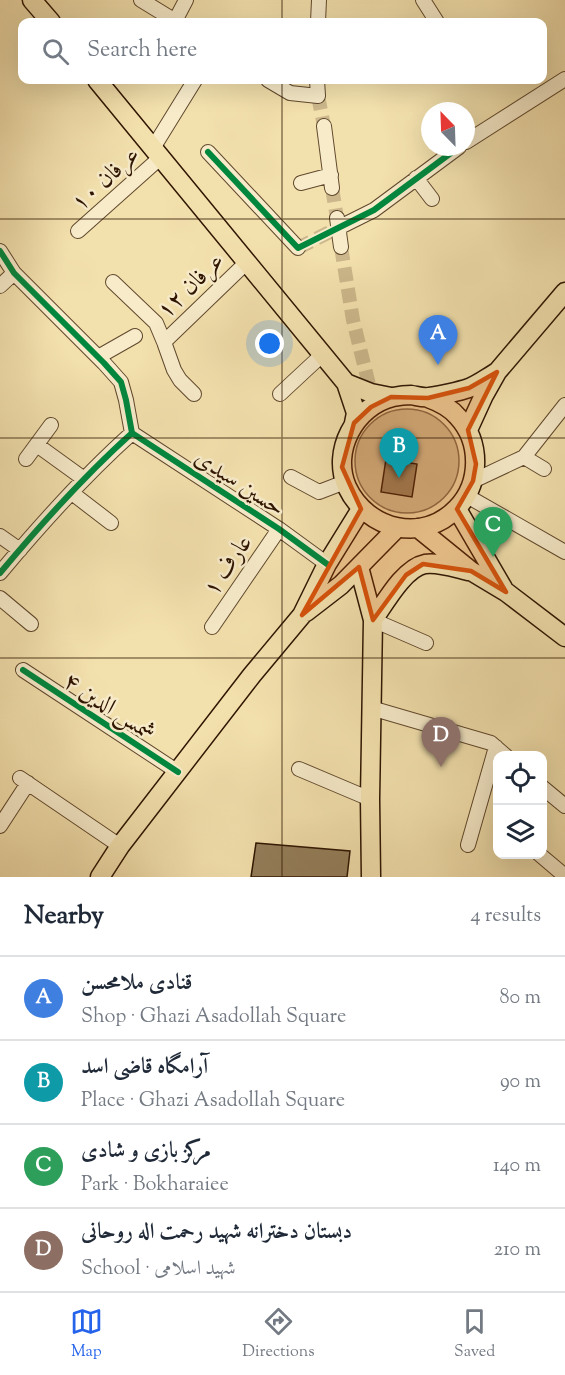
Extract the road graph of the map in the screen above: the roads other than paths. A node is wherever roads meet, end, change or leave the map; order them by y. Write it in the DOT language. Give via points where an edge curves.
graph roads {
  1 [pos="32,0"];
  2 [pos="141,0"];
  3 [pos="186,0"];
  4 [pos="319,0"];
  5 [pos="423,0"];
  6 [pos="48,18"];
  7 [pos="170,18"];
  8 [pos="178,18"];
  9 [pos="318,18"];
  10 [pos="434,18"];
  11 [pos="565,79"];
  12 [pos="100,84"];
  13 [pos="193,84"];
  14 [pos="275,84"];
  15 [pos="317,84"];
  16 [pos="324,126"];
  17 [pos="475,136"];
  18 [pos="208,152"];
  19 [pos="157,153"];
  20 [pos="447,156"];
  21 [pos="416,178"];
  22 [pos="301,183"];
  23 [pos="432,200"];
  24 [pos="78,231"];
  25 [pos="340,247"];
  26 [pos="298,248"];
  27 [pos="0,251"];
  28 [pos="247,262"];
  29 [pos="14,273"];
  30 [pos="113,282"];
  31 [pos="0,286"];
  32 [pos="565,292"];
  33 [pos="135,336"];
  34 [pos="164,342"];
  35 [pos="323,354"];
  36 [pos="98,357"];
  37 [pos="497,372"];
  38 [pos="346,382"];
  39 [pos="280,393"];
  40 [pos="194,394"];
  41 [pos="391,398"];
  42 [pos="428,398"];
  43 [pos="565,405"];
  44 [pos="354,423"];
  45 [pos="51,425"];
  46 [pos="468,430"];
  47 [pos="132,433"];
  48 [pos="37,445"];
  49 [pos="524,457"];
  50 [pos="26,459"];
  51 [pos="544,469"];
  52 [pos="291,477"];
  53 [pos="84,479"];
  54 [pos="345,482"];
  55 [pos="72,493"];
  56 [pos="466,495"];
  57 [pos="361,509"];
  58 [pos="111,523"];
  59 [pos="397,528"];
  60 [pos="418,528"];
  61 [pos="279,529"];
  62 [pos="0,536"];
  63 [pos="20,550"];
  64 [pos="565,552"];
  65 [pos="327,564"];
  66 [pos="359,567"];
  67 [pos="471,571"];
  68 [pos="0,573"];
  69 [pos="506,592"];
  70 [pos="0,598"];
  71 [pos="302,615"];
  72 [pos="373,620"];
  73 [pos="31,624"];
  74 [pos="212,627"];
  75 [pos="565,637"];
  76 [pos="426,643"];
  77 [pos="23,670"];
  78 [pos="371,708"];
  79 [pos="501,751"];
  80 [pos="299,770"];
  81 [pos="178,772"];
  82 [pos="493,774"];
  83 [pos="547,790"];
  84 [pos="370,799"];
  85 [pos="565,806"];
  86 [pos="0,826"];
  87 [pos="468,844"];
  88 [pos="120,846"];
  89 [pos="544,859"];
  90 [pos="565,876"];
  91 [pos="100,877"];
  92 [pos="371,877"];
  1 -- 6 [label="main road"];
  2 -- 7 [label="street"];
  3 -- 8 [label="street"];
  4 -- 9 [label="street"];
  5 -- 10 [label="street"];
  11 -- 17 [label="street"];
  12 -- 19 [label="main road"];
  13 -- 19 [label="street, عرفان ۱۰"];
  14 -- 15 [label="street" via="290,93 318,96"];
  16 -- 22 [label="street" via="332,182"];
  18 -- 26 [label="street"];
  19 -- 24 [label="street, عرفان ۱۰"];
  19 -- 28 [label="main road"];
  20 -- 21 [label="street"];
  21 -- 23 [label="street"];
  21 -- 25 [label="street" via="374,210 338,223"];
  27 -- 29 [label="street"];
  28 -- 34 [label="street, عرفان ۱۲"];
  28 -- 35 [label="main road"];
  29 -- 31 [label="street"];
  29 -- 36 [label="street"];
  30 -- 34 [label="street" via="156,323"];
  32 -- 37 [label="main road"];
  33 -- 36 [label="street"];
  34 -- 40 [label="street" via="174,370"];
  35 -- 38 [label="main road"];
  35 -- 39 [label="street"];
  36 -- 47 [label="street" via="121,382"];
  37 -- 42 [label="main road" via="469,388"];
  37 -- 46 [label="main road"];
  38 -- 41 [label="main road"];
  38 -- 44 [label="main road" via="356,413"];
  41 -- 42 [label="main road"];
  41 -- 44 [label="main road" via="371,407"];
  42 -- 46 [label="main road" via="458,416"];
  43 -- 49 [label="street"];
  44 -- 54 [label="main road" via="343,451"];
  45 -- 48 [label="street"];
  46 -- 56 [label="main road" via="476,464"];
  47 -- 53 [label="street"];
  47 -- 61 [label="street, حسین سیدی"];
  48 -- 50 [label="street"];
  48 -- 53 [label="street"];
  49 -- 51 [label="street"];
  49 -- 56 [label="street"];
  52 -- 54 [label="street" via="319,492"];
  53 -- 55 [label="street"];
  54 -- 57 [label="main road"];
  55 -- 58 [label="street"];
  55 -- 63 [label="street"];
  56 -- 60 [label="main road" via="439,522"];
  56 -- 64 [label="street"];
  56 -- 69 [label="main road"];
  57 -- 59 [label="main road"];
  57 -- 65 [label="main road"];
  59 -- 60 [label="main road"];
  59 -- 66 [label="main road"];
  60 -- 67 [label="main road"];
  61 -- 65 [label="street, حسین سیدی"];
  61 -- 74 [label="street, عارف ۱"];
  62 -- 63 [label="street"];
  63 -- 68 [label="street"];
  65 -- 71 [label="main road"];
  66 -- 71 [label="main road"];
  66 -- 72 [label="main road"];
  67 -- 69 [label="main road"];
  67 -- 72 [label="main road" via="423,564 406,575"];
  69 -- 75 [label="main road"];
  70 -- 73 [label="street"];
  71 -- 81 [label="main road"];
  72 -- 76 [label="street"];
  72 -- 78 [label="main road"];
  77 -- 81 [label="street, شمس الدین ۴"];
  78 -- 79 [label="street" via="491,743"];
  78 -- 84 [label="main road"];
  80 -- 84 [label="street"];
  81 -- 88 [label="main road"];
  82 -- 87 [label="street"];
  83 -- 85 [label="street"];
  84 -- 92 [label="main road"];
  86 -- 88 [label="street" via="24,781"];
  88 -- 91 [label="main road"];
  89 -- 90 [label="street"];
}
